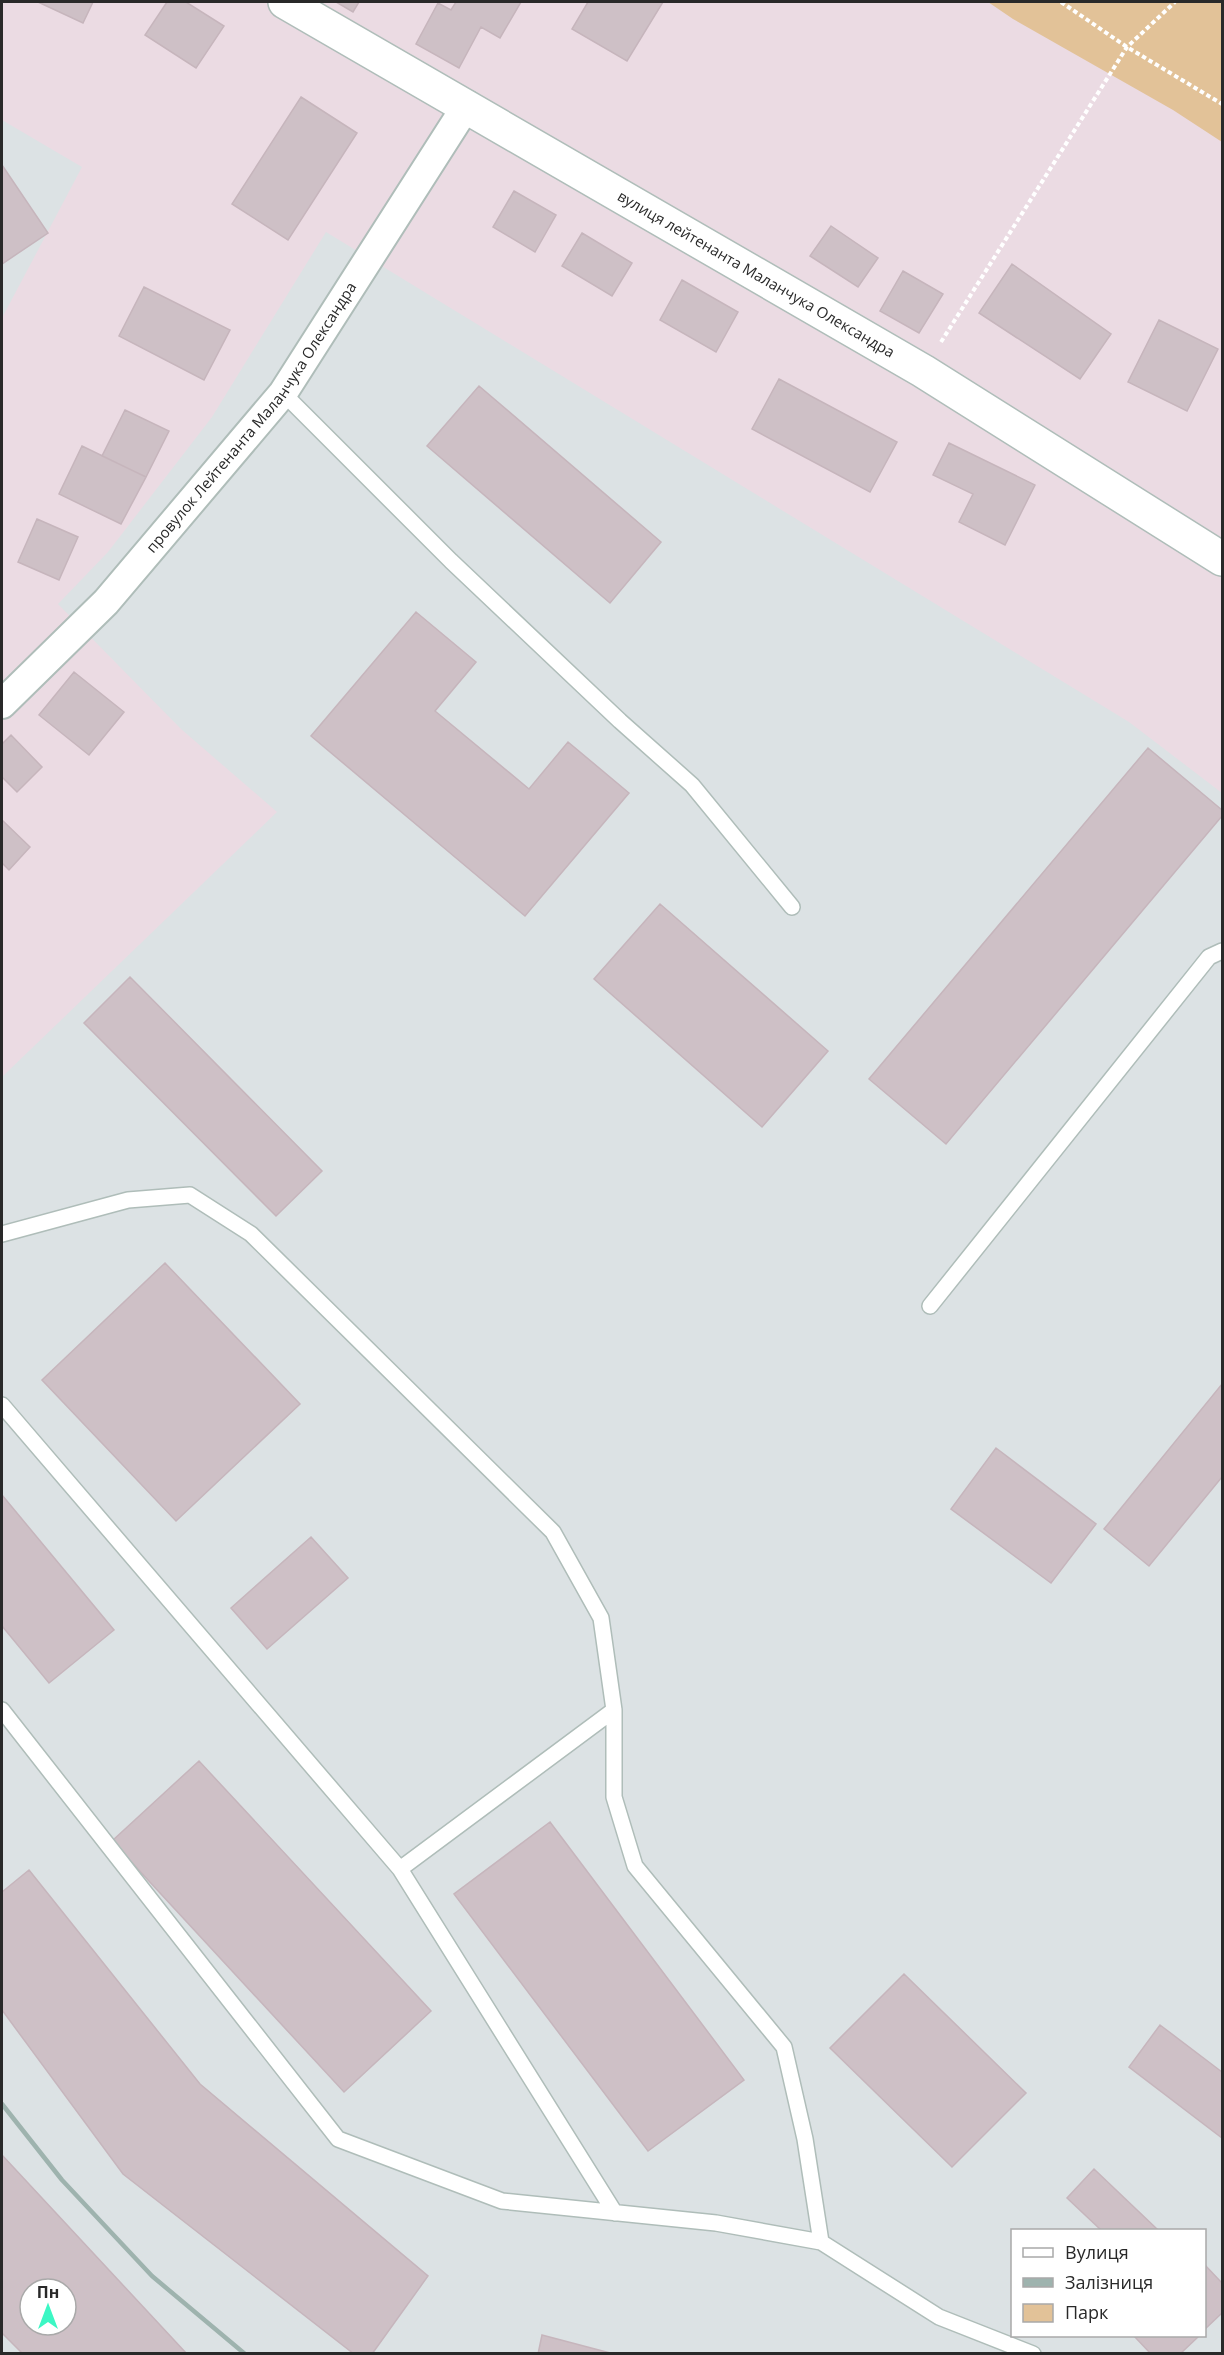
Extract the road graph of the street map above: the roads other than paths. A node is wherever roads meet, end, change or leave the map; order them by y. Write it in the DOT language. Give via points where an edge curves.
graph roads {
  1 [pos="285,2"];
  2 [pos="467,105"];
  3 [pos="283,393"];
  4 [pos="1222,559"];
  5 [pos="2,704"];
  6 [pos="792,908"];
  7 [pos="1222,951"];
  8 [pos="2,1234"];
  9 [pos="930,1306"];
  10 [pos="2,1405"];
  11 [pos="2,1710"];
  12 [pos="614,1710"];
  13 [pos="400,1869"];
  14 [pos="615,2213"];
  15 [pos="821,2242"];
  16 [pos="1034,2354"];
  1 -- 2 [label="street, вулиця лейтенанта Маланчука Олександра"];
  2 -- 3 [label="street, провулок Лейтенанта Маланчука Олександра"];
  2 -- 4 [label="street, вулиця лейтенанта Маланчука Олександра" via="923,371"];
  3 -- 5 [label="street, провулок Лейтенанта Маланчука Олександра" via="106,602"];
  3 -- 6 [label="lane" via="450,561 692,785"];
  7 -- 9 [label="lane" via="1209,957"];
  8 -- 12 [label="lane" via="128,1200 190,1195 251,1234 553,1532 600,1618"];
  10 -- 13 [label="lane"];
  11 -- 14 [label="lane" via="338,2139 502,2201"];
  12 -- 13 [label="lane"];
  12 -- 15 [label="lane" via="614,1797 635,1866 784,2047 805,2139"];
  13 -- 14 [label="lane"];
  14 -- 15 [label="lane" via="716,2223"];
  15 -- 16 [label="lane" via="939,2318"];
}
